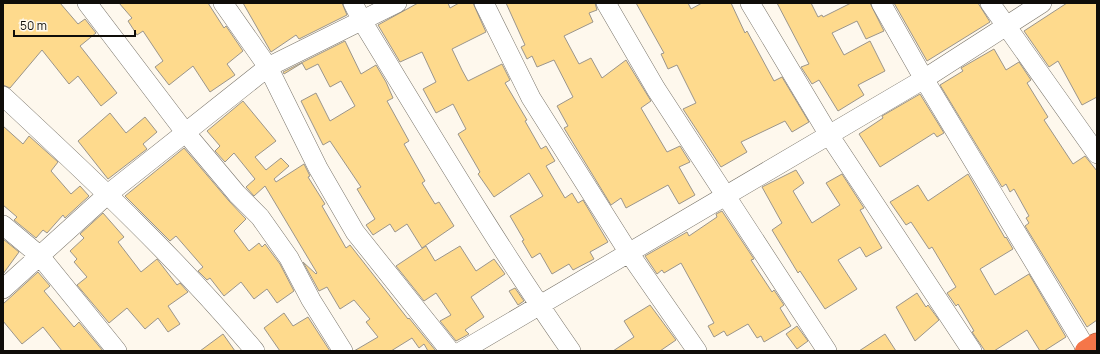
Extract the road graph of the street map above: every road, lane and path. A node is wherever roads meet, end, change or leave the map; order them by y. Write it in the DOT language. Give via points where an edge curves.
graph roads {
  1 [pos="88,3"];
  2 [pos="223,3"];
  3 [pos="353,3"];
  4 [pos="397,3"];
  5 [pos="484,3"];
  6 [pos="606,3"];
  7 [pos="750,3"];
  8 [pos="881,3"];
  9 [pos="990,3"];
  10 [pos="1042,3"];
  11 [pos="362,21"];
  12 [pos="1006,27"];
  13 [pos="268,67"];
  14 [pos="924,79"];
  15 [pos="3,96"];
  16 [pos="186,132"];
  17 [pos="829,135"];
  18 [pos="1097,154"];
  19 [pos="108,194"];
  20 [pos="725,196"];
  21 [pos="3,225"];
  22 [pos="628,253"];
  23 [pos="39,255"];
  24 [pos="3,289"];
  25 [pos="538,305"];
  26 [pos="1097,344"];
  27 [pos="117,351"];
  28 [pos="255,351"];
  29 [pos="343,351"];
  30 [pos="450,351"];
  31 [pos="462,351"];
  32 [pos="571,351"];
  33 [pos="697,351"];
  34 [pos="827,351"];
  35 [pos="972,351"];
  36 [pos="1086,351"];
  1 -- 16 [label="street"];
  2 -- 13 [label="street"];
  3 -- 11 [label="street"];
  4 -- 11 [label="street"];
  5 -- 22 [label="street" via="531,98"];
  6 -- 20 [label="street" via="656,89"];
  7 -- 17 [label="street"];
  8 -- 14 [label="street"];
  9 -- 12 [label="street"];
  10 -- 12 [label="street"];
  11 -- 13 [label="street"];
  11 -- 25 [label="street"];
  12 -- 14 [label="street"];
  12 -- 18 [label="street"];
  13 -- 16 [label="street"];
  13 -- 30 [label="street" via="318,168 355,232"];
  14 -- 17 [label="street"];
  14 -- 36 [label="street"];
  15 -- 19 [label="street"];
  16 -- 19 [label="street"];
  16 -- 29 [label="street" via="265,223 289,258 311,300"];
  17 -- 20 [label="street"];
  17 -- 35 [label="street"];
  19 -- 23 [label="street"];
  19 -- 28 [label="street" via="215,304"];
  20 -- 22 [label="street"];
  20 -- 34 [label="street"];
  21 -- 23 [label="street"];
  22 -- 25 [label="street"];
  22 -- 33 [label="street"];
  23 -- 24 [label="street"];
  23 -- 27 [label="street"];
  25 -- 31 [label="street"];
  25 -- 32 [label="street"];
  26 -- 36 [label="highway"];
}
